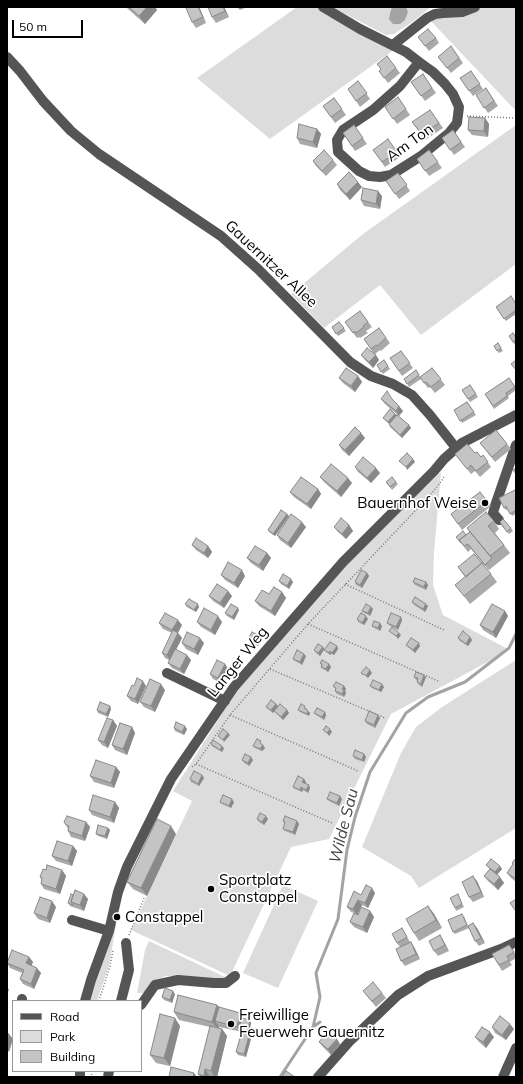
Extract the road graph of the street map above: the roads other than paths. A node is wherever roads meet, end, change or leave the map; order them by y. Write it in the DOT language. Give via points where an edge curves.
graph roads {
  1 [pos="323,7"];
  2 [pos="475,7"];
  3 [pos="393,45"];
  4 [pos="7,57"];
  5 [pos="419,62"];
  6 [pos="516,415"];
  7 [pos="516,445"];
  8 [pos="456,448"];
  9 [pos="484,521"];
  10 [pos="167,673"];
  11 [pos="225,701"];
  12 [pos="72,920"];
  13 [pos="109,931"];
  14 [pos="516,942"];
  15 [pos="126,943"];
  16 [pos="235,976"];
  17 [pos="85,1000"];
  18 [pos="121,1000"];
  19 [pos="142,1004"];
  20 [pos="516,1048"];
  21 [pos="318,1077"];
  22 [pos="503,1077"];
  1 -- 3 [label="street"];
  2 -- 3 [label="street" via="427,18"];
  3 -- 5 [label="street"];
  4 -- 8 [label="street, Gauernitzer Allee" via="71,131 98,154 221,236 258,269 350,362 366,373 412,395"];
  5 -- 5 [label="street, Am Ton" via="395,91 343,130 336,140 338,152 368,176 392,175 421,156 457,123 459,107 453,94 433,72"];
  6 -- 8 [label="street, Langer Weg"];
  7 -- 9 [label="street" via="495,506 496,517"];
  8 -- 11 [label="street, Langer Weg" via="343,562 234,687"];
  10 -- 11 [label="street"];
  11 -- 13 [label="street, Langer Weg" via="171,779 122,881"];
  12 -- 13 [label="street"];
  13 -- 17 [label="street, Langer Weg" via="90,980"];
  14 -- 21 [label="street" via="428,976 398,995 348,1042"];
  15 -- 18 [label="street" via="129,970"];
  16 -- 19 [label="street" via="226,983 178,980 155,985"];
  20 -- 22 [label="street"];
}
